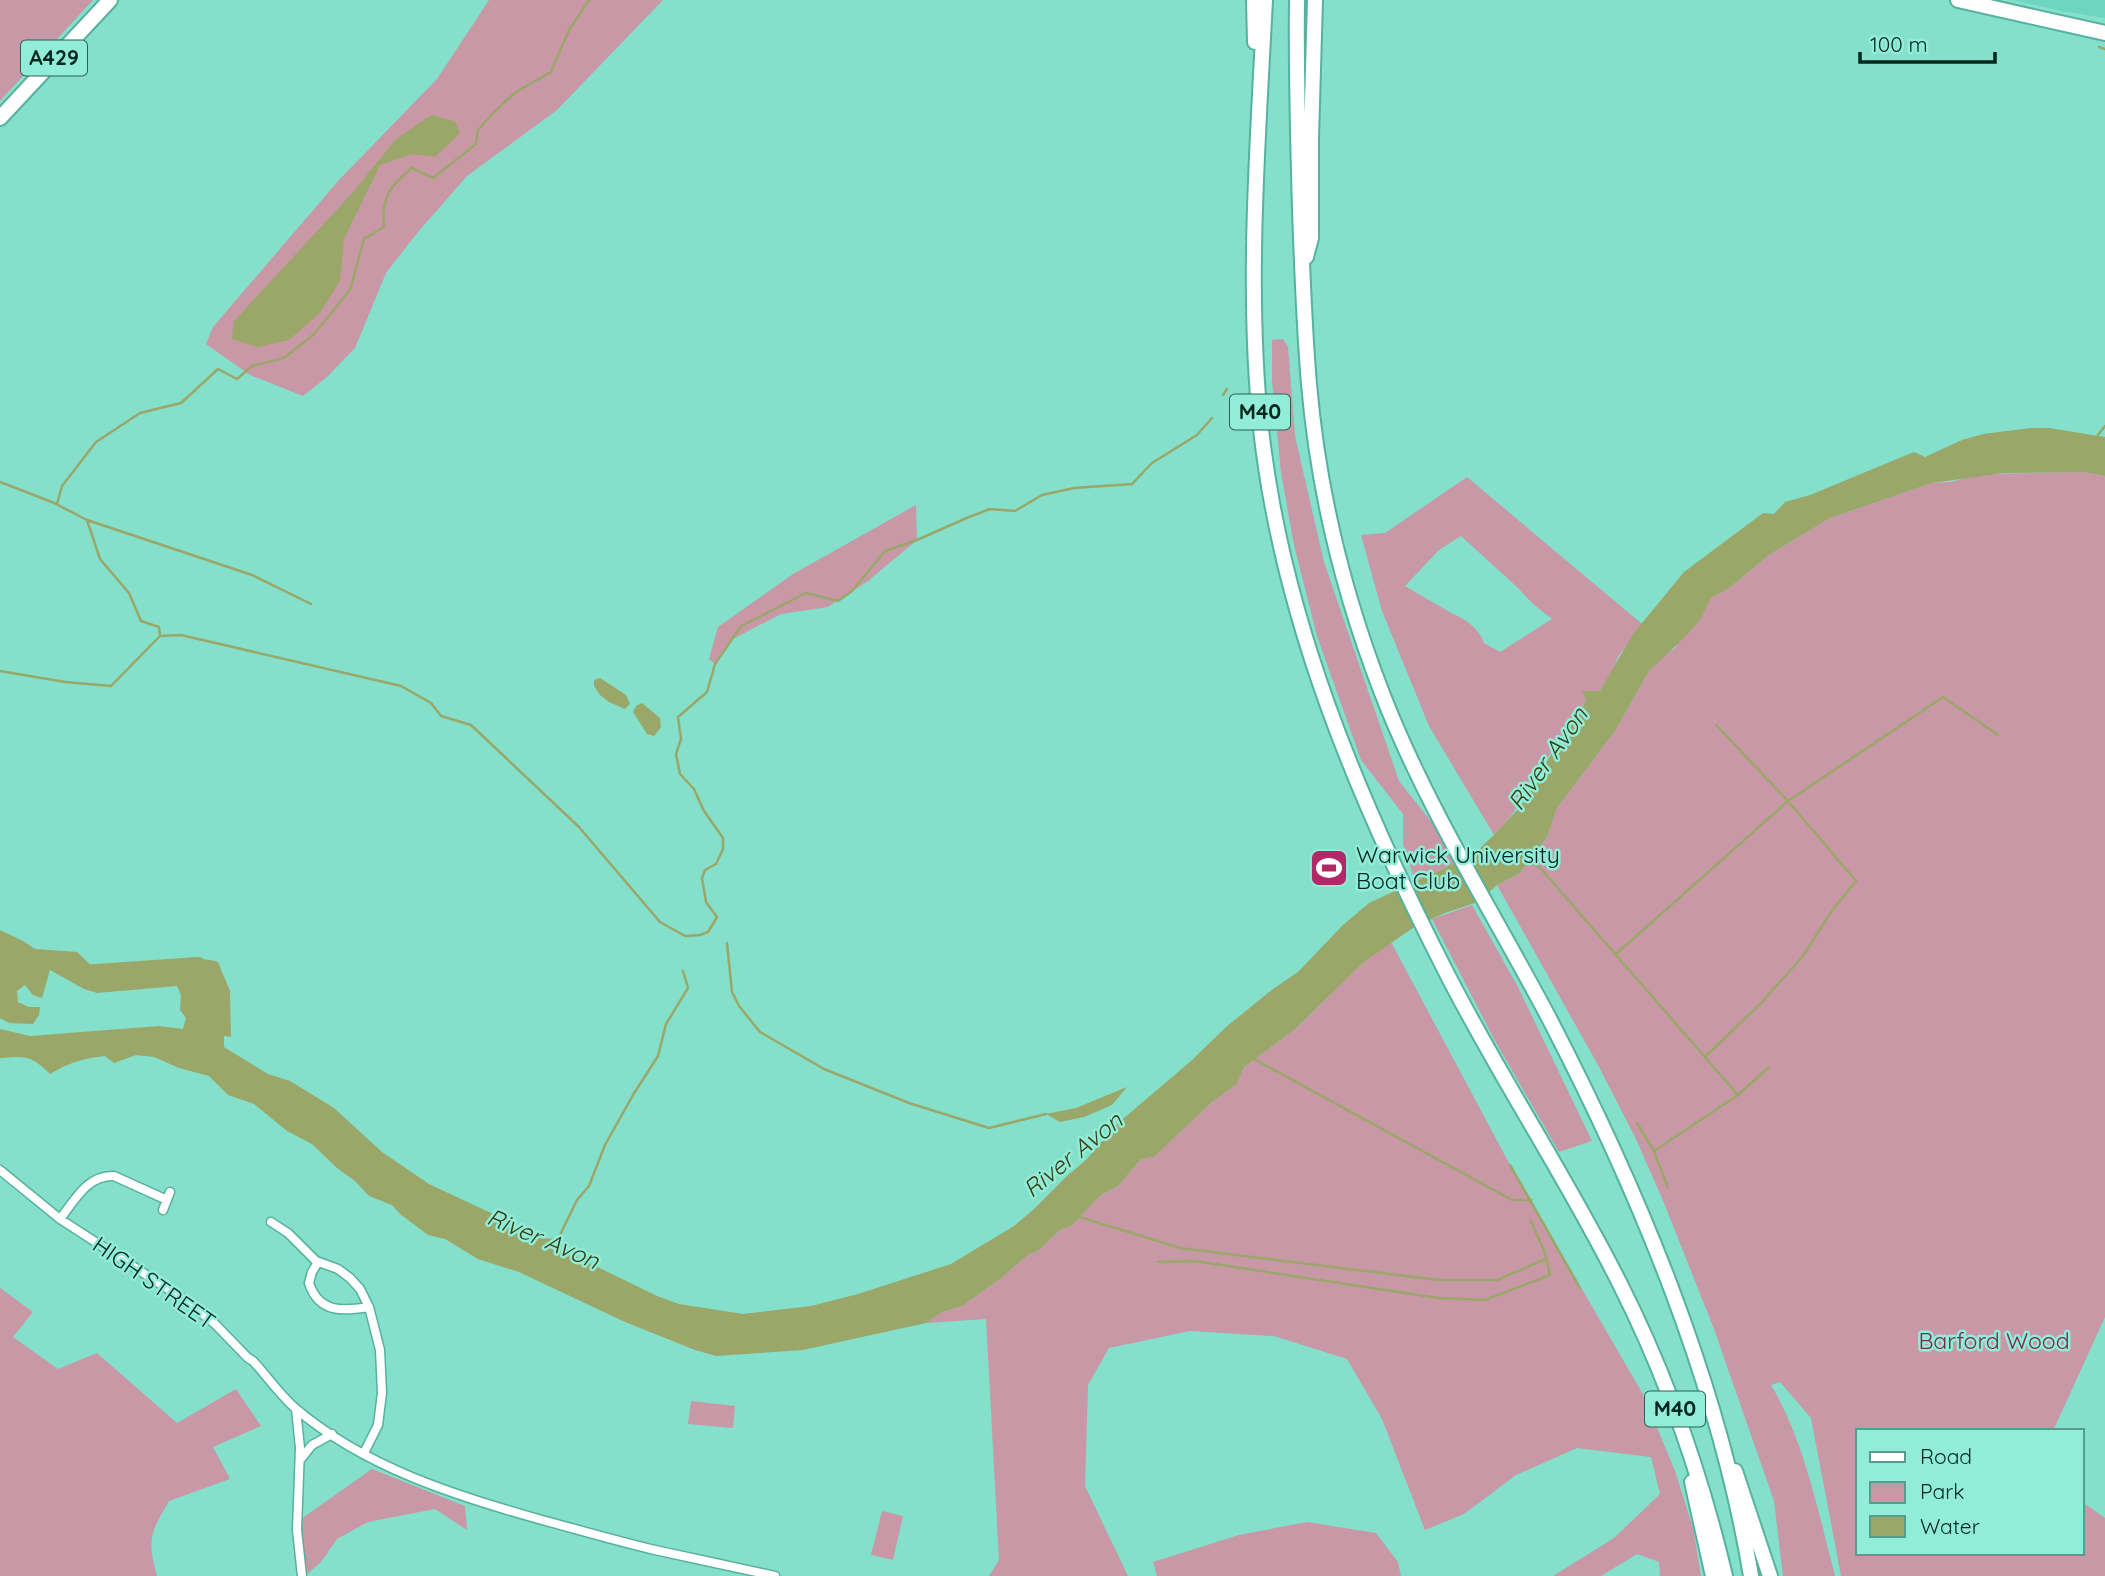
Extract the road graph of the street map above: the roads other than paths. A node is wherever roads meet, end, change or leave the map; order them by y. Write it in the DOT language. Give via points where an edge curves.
graph roads {
  1 [pos="110,0"];
  2 [pos="1254,0"];
  3 [pos="1265,0"];
  4 [pos="1297,0"];
  5 [pos="1315,0"];
  6 [pos="1958,0"];
  7 [pos="2105,33"];
  8 [pos="1260,92"];
  9 [pos="0,118"];
  10 [pos="1302,273"];
  11 [pos="0,1170"];
  12 [pos="163,1210"];
  13 [pos="60,1219"];
  14 [pos="271,1222"];
  15 [pos="318,1262"];
  16 [pos="369,1307"];
  17 [pos="296,1409"];
  18 [pos="1715,1421"];
  19 [pos="332,1434"];
  20 [pos="1687,1444"];
  21 [pos="364,1453"];
  22 [pos="299,1462"];
  23 [pos="302,1576"];
  24 [pos="775,1576"];
  25 [pos="1713,1576"];
  26 [pos="1725,1576"];
  27 [pos="1751,1576"];
  28 [pos="1770,1576"];
  1 -- 9 [label="highway, A429"];
  2 -- 8 [label="highway, M40"];
  3 -- 8 [label="highway, M40"];
  4 -- 10 [label="highway, M40"];
  5 -- 10 [label="highway, M40" via="1311,237"];
  6 -- 7 [label="highway"];
  8 -- 20 [label="highway, M40" via="1256,344 1261,427 1279,536 1309,648 1368,807 1441,963 1603,1251 1660,1370"];
  10 -- 18 [label="highway, M40" via="1309,388 1324,485 1341,567 1368,656 1423,786 1599,1115 1692,1349"];
  11 -- 13 [label="street, HIGH STREET"];
  12 -- 13 [label="street" via="169,1196 105,1176 91,1181"];
  13 -- 17 [label="street, HIGH STREET" via="205,1316 253,1360"];
  14 -- 15 [label="street"];
  15 -- 16 [label="street" via="350,1278"];
  15 -- 16 [label="street" via="309,1283 323,1303 339,1311"];
  16 -- 21 [label="street" via="382,1383 380,1418"];
  17 -- 19 [label="street, HIGH STREET"];
  17 -- 22 [label="street"];
  18 -- 27 [label="highway, M40"];
  18 -- 28 [label="highway, M40"];
  19 -- 21 [label="street, HIGH STREET"];
  19 -- 22 [label="street" via="312,1445"];
  20 -- 25 [label="highway, M40" via="1694,1499"];
  20 -- 26 [label="highway, M40"];
  21 -- 24 [label="street, HIGH STREET" via="432,1485 522,1514 653,1550"];
  22 -- 23 [label="street" via="297,1530"];
}
